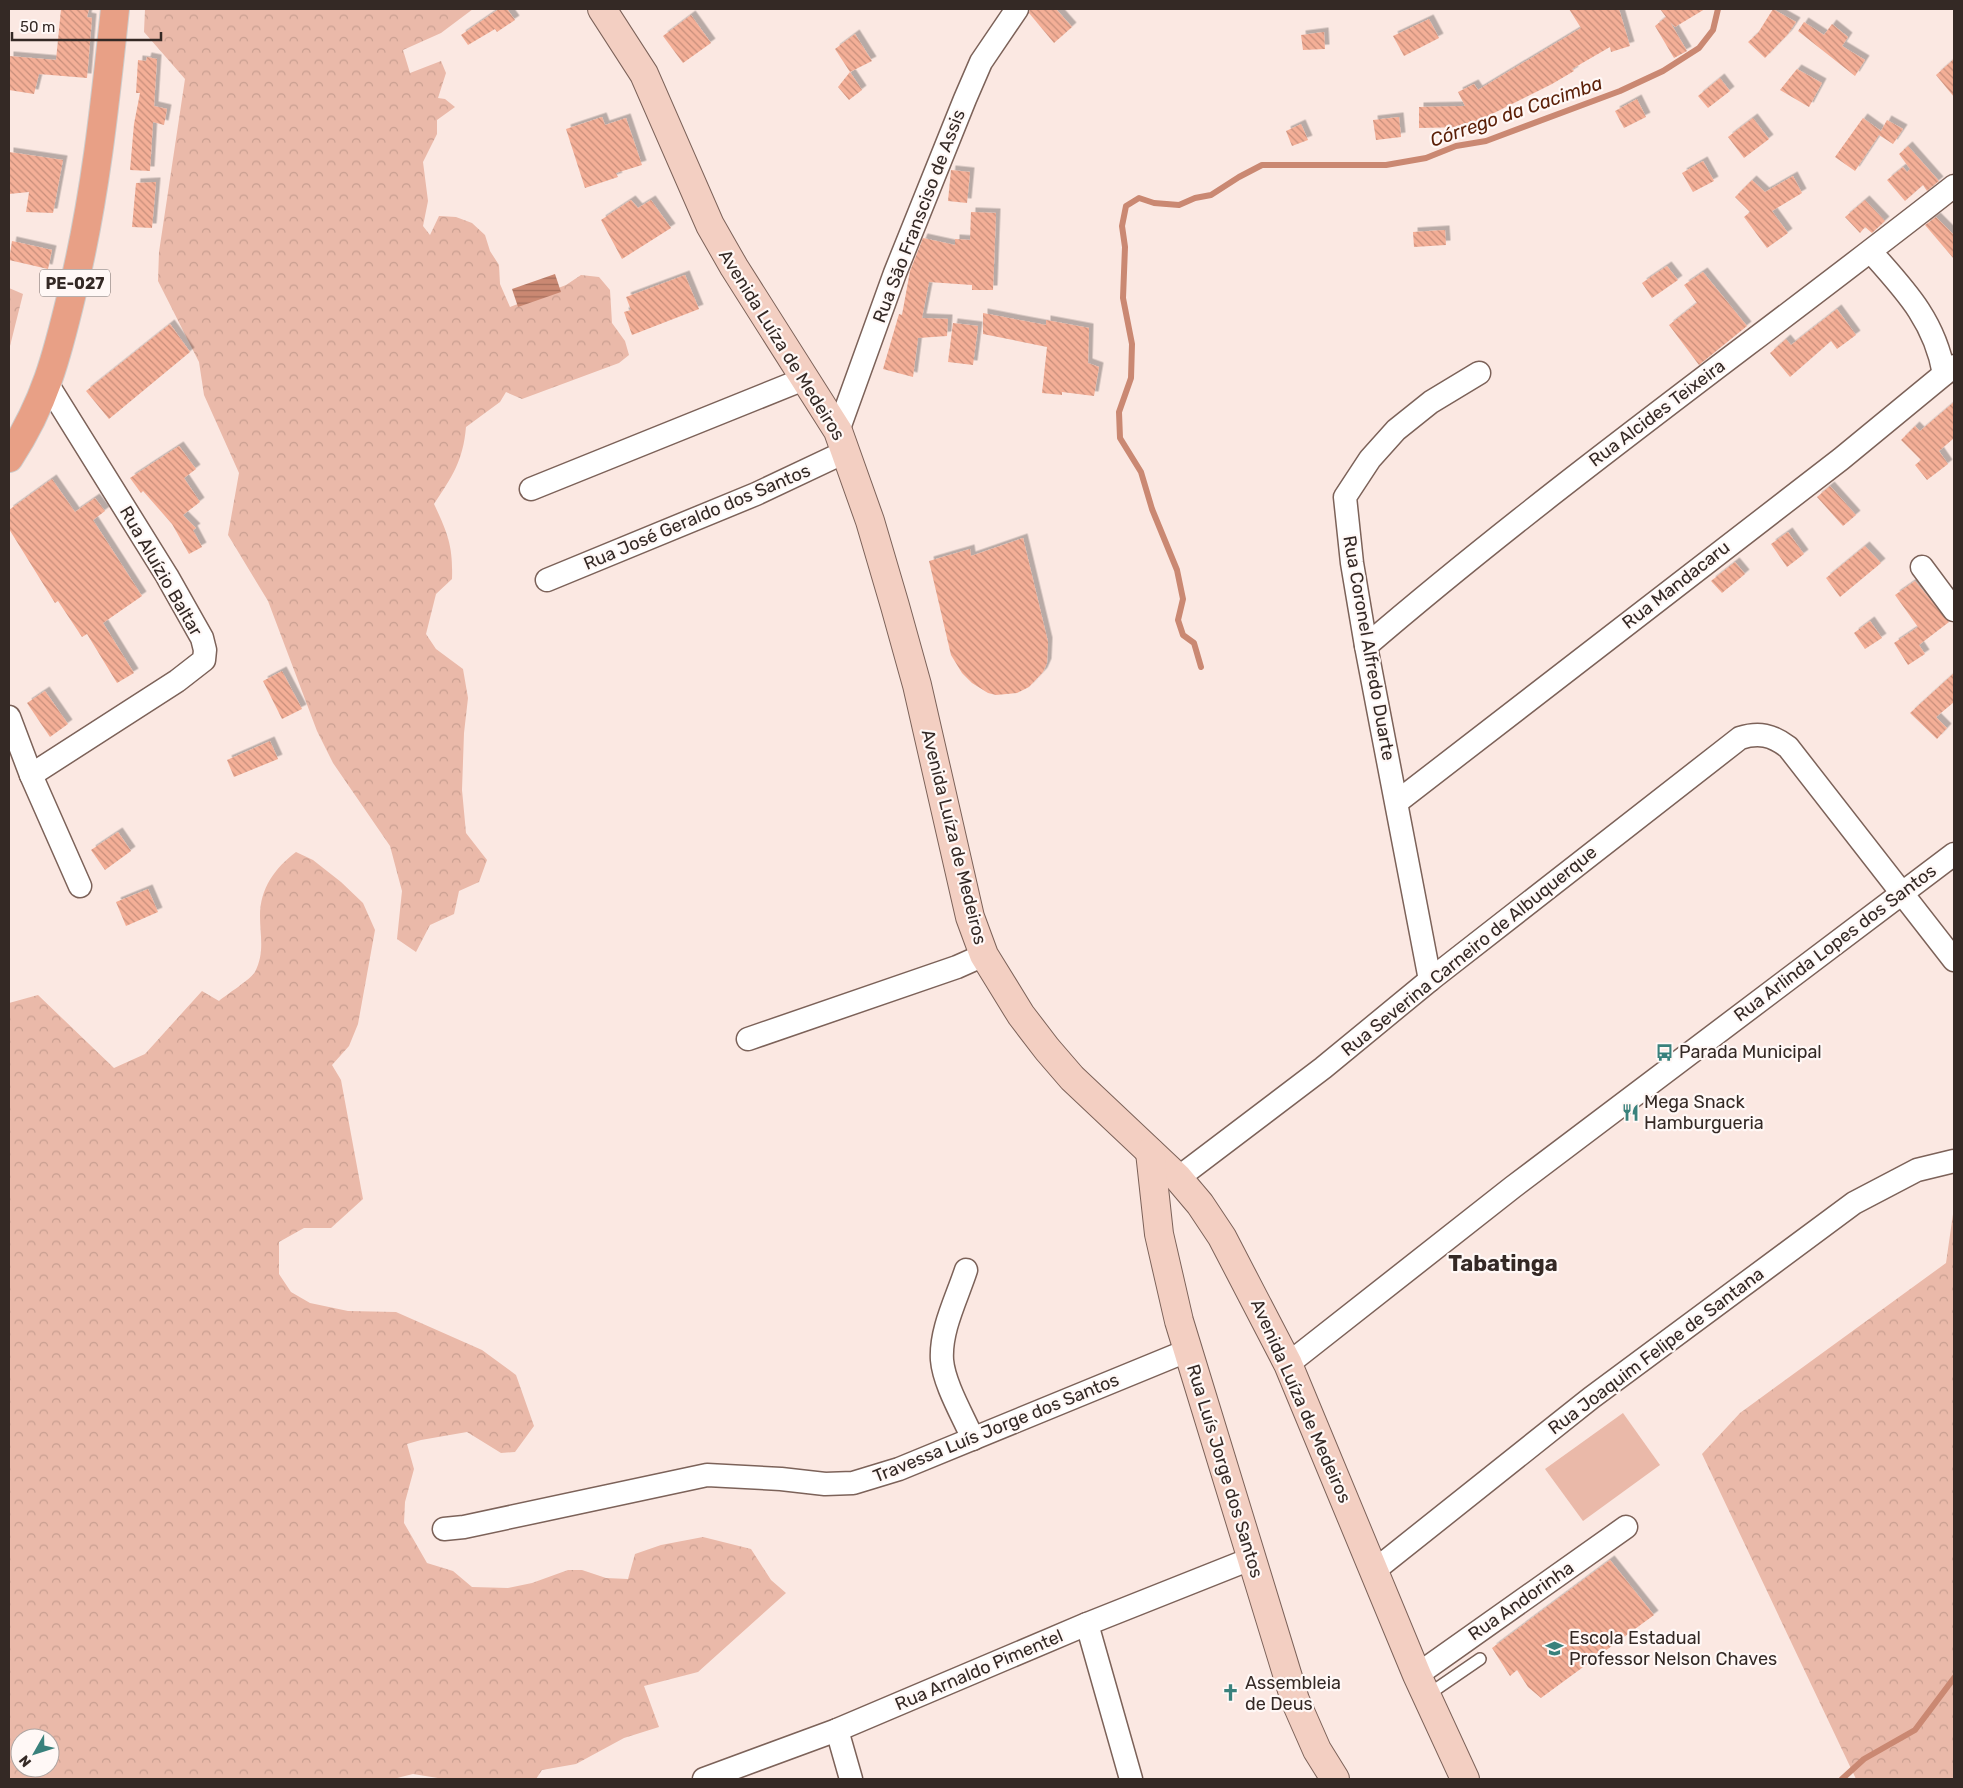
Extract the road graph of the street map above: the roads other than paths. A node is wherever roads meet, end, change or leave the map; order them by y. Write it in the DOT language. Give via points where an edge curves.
graph roads {
  1 [pos="115,9"];
  2 [pos="128,9"];
  3 [pos="602,9"];
  4 [pos="1016,9"];
  5 [pos="106,96"];
  6 [pos="1954,186"];
  7 [pos="1871,252"];
  8 [pos="1949,370"];
  9 [pos="1479,373"];
  10 [pos="804,379"];
  11 [pos="48,385"];
  12 [pos="842,441"];
  13 [pos="9,458"];
  14 [pos="531,489"];
  15 [pos="1922,567"];
  16 [pos="547,580"];
  17 [pos="1954,610"];
  18 [pos="1366,646"];
  19 [pos="9,717"];
  20 [pos="31,775"];
  21 [pos="1397,802"];
  22 [pos="1954,854"];
  23 [pos="80,886"];
  24 [pos="1900,893"];
  25 [pos="984,955"];
  26 [pos="1954,960"];
  27 [pos="1430,980"];
  28 [pos="748,1039"];
  29 [pos="1150,1152"];
  30 [pos="1954,1161"];
  31 [pos="1178,1178"];
  32 [pos="966,1270"];
  33 [pos="1189,1350"];
  34 [pos="1288,1364"];
  35 [pos="973,1439"];
  36 [pos="1626,1527"];
  37 [pos="444,1529"];
  38 [pos="1253,1558"];
  39 [pos="1375,1570"];
  40 [pos="1087,1624"];
  41 [pos="1480,1659"];
  42 [pos="1421,1685"];
  43 [pos="837,1730"];
  44 [pos="704,1779"];
  45 [pos="851,1779"];
  46 [pos="1130,1779"];
  47 [pos="1335,1779"];
  48 [pos="1465,1779"];
  1 -- 5 [label="main road, PE-027"];
  2 -- 5 [label="main road, PE-027"];
  3 -- 10 [label="street, Avenida Luíza de Medeiros" via="644,74 710,224"];
  4 -- 12 [label="street, Rua São Fransciso de Assis" via="981,62 965,99 895,273"];
  5 -- 11 [label="main road, PE-027" via="80,262"];
  6 -- 7 [label="street, Rua Alcides Teixeira"];
  7 -- 8 [label="street" via="1898,282 1930,328"];
  7 -- 18 [label="street, Rua Alcides Teixeira" via="1581,471"];
  8 -- 21 [label="street, Rua Mandacaru" via="1841,459"];
  9 -- 18 [label="street, Rua Coronel Alfredo Duarte" via="1431,402 1396,430 1370,459 1345,497"];
  10 -- 12 [label="street, Avenida Luíza de Medeiros"];
  10 -- 14 [label="street"];
  11 -- 13 [label="main road, PE-027" via="28,429"];
  11 -- 20 [label="street, Rua Aluízio Baltar" via="167,576 206,650 204,660 177,681"];
  12 -- 16 [label="street, Rua José Geraldo dos Santos" via="756,494"];
  12 -- 25 [label="street, Avenida Luíza de Medeiros" via="917,685 970,917"];
  15 -- 17 [label="street"];
  18 -- 21 [label="street, Rua Coronel Alfredo Duarte"];
  19 -- 20 [label="street"];
  20 -- 23 [label="street"];
  21 -- 27 [label="street, Rua Coronel Alfredo Duarte"];
  22 -- 24 [label="street, Rua Arlinda Lopes dos Santos"];
  24 -- 26 [label="street"];
  24 -- 27 [label="street, Rua Severina Carneiro de Albuquerque" via="1788,747 1764,734 1752,734 1740,738"];
  24 -- 34 [label="street, Rua Arlinda Lopes dos Santos" via="1513,1187"];
  25 -- 28 [label="street"];
  25 -- 29 [label="street, Avenida Luíza de Medeiros" via="1021,1016 1047,1049 1072,1078"];
  27 -- 31 [label="street, Rua Severina Carneiro de Albuquerque" via="1323,1068"];
  29 -- 31 [label="street, Avenida Luíza de Medeiros"];
  29 -- 33 [label="street, Rua Luís Jorge dos Santos" via="1165,1266"];
  30 -- 39 [label="street, Rua Joaquim Felipe de Santana" via="1917,1170 1854,1203 1591,1398"];
  31 -- 34 [label="street, Avenida Luíza de Medeiros" via="1222,1237"];
  32 -- 35 [label="street" via="944,1337 942,1361"];
  33 -- 35 [label="street, Travessa Luís Jorge dos Santos"];
  33 -- 38 [label="street, Rua Luís Jorge dos Santos"];
  34 -- 39 [label="street, Avenida Luíza de Medeiros"];
  35 -- 37 [label="street, Travessa Luís Jorge dos Santos" via="899,1470 853,1483 824,1484 707,1475"];
  36 -- 42 [label="street, Rua Andorinha"];
  38 -- 40 [label="street, Rua Arnaldo Pimentel"];
  38 -- 47 [label="street, Rua Luís Jorge dos Santos" via="1295,1700 1317,1750"];
  39 -- 42 [label="street, Avenida Luíza de Medeiros"];
  40 -- 43 [label="street, Rua Arnaldo Pimentel"];
  40 -- 46 [label="street"];
  41 -- 42 [label="lane"];
  42 -- 48 [label="street, Avenida Luíza de Medeiros"];
  43 -- 44 [label="street, Rua Arnaldo Pimentel"];
  43 -- 45 [label="street"];
}
